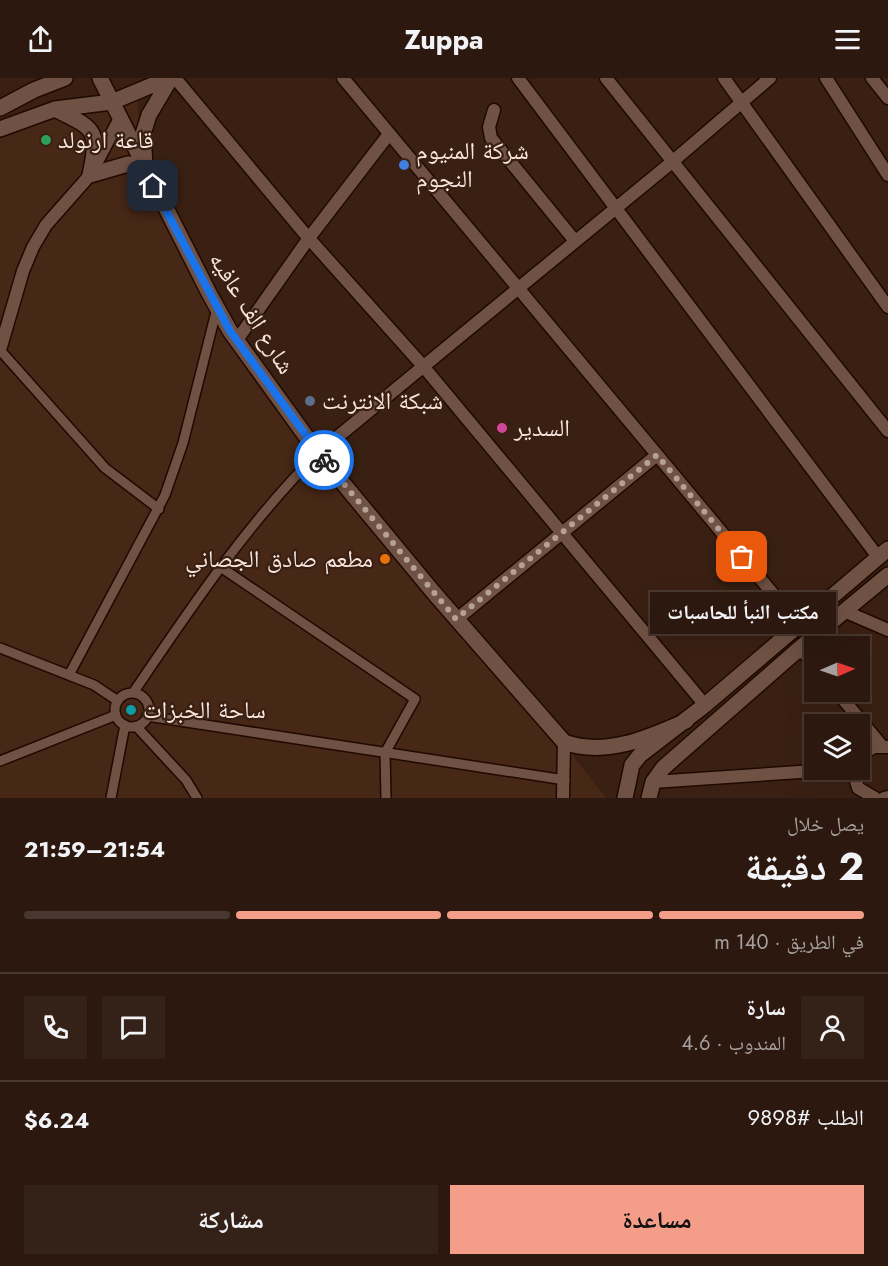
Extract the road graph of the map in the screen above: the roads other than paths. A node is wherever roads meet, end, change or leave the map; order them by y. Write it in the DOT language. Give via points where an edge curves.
graph roads {
  1 [pos="65,78"];
  2 [pos="100,78"];
  3 [pos="172,78"];
  4 [pos="343,78"];
  5 [pos="518,78"];
  6 [pos="606,78"];
  7 [pos="724,78"];
  8 [pos="770,78"];
  9 [pos="826,78"];
  10 [pos="872,78"];
  11 [pos="888,98"];
  12 [pos="742,101"];
  13 [pos="112,102"];
  14 [pos="0,108"];
  15 [pos="55,109"];
  16 [pos="494,110"];
  17 [pos="120,118"];
  18 [pos="0,129"];
  19 [pos="388,134"];
  20 [pos="672,162"];
  21 [pos="145,165"];
  22 [pos="90,175"];
  23 [pos="888,175"];
  24 [pos="616,208"];
  25 [pos="309,237"];
  26 [pos="575,241"];
  27 [pos="516,289"];
  28 [pos="888,307"];
  29 [pos="217,308"];
  30 [pos="237,340"];
  31 [pos="0,350"];
  32 [pos="423,366"];
  33 [pos="888,431"];
  34 [pos="318,453"];
  35 [pos="657,455"];
  36 [pos="159,509"];
  37 [pos="561,533"];
  38 [pos="883,553"];
  39 [pos="219,566"];
  40 [pos="888,575"];
  41 [pos="844,611"];
  42 [pos="456,619"];
  43 [pos="800,625"];
  44 [pos="888,630"];
  45 [pos="0,648"];
  46 [pos="800,648"];
  47 [pos="804,653"];
  48 [pos="69,675"];
  49 [pos="133,693"];
  50 [pos="118,701"];
  51 [pos="846,702"];
  52 [pos="705,705"];
  53 [pos="116,714"];
  54 [pos="147,716"];
  55 [pos="686,721"];
  56 [pos="125,725"];
  57 [pos="136,726"];
  58 [pos="564,741"];
  59 [pos="885,747"];
  60 [pos="870,749"];
  61 [pos="384,753"];
  62 [pos="0,761"];
  63 [pos="804,772"];
  64 [pos="565,780"];
  65 [pos="854,780"];
  66 [pos="653,782"];
  67 [pos="860,789"];
  68 [pos="888,797"];
  69 [pos="111,798"];
  70 [pos="197,798"];
  71 [pos="386,798"];
  72 [pos="563,798"];
  73 [pos="625,798"];
  74 [pos="649,798"];
  75 [pos="849,798"];
  76 [pos="875,798"];
  77 [pos="884,798"];
  1 -- 14 [label="street"];
  2 -- 13 [label="street, شارع الف عافيه"];
  3 -- 13 [label="street"];
  3 -- 21 [label="street" via="149,115 143,134"];
  3 -- 25 [label="street"];
  4 -- 19 [label="street"];
  5 -- 24 [label="street"];
  6 -- 20 [label="street"];
  7 -- 12 [label="street"];
  8 -- 12 [label="street"];
  9 -- 23 [label="street"];
  10 -- 11 [label="street"];
  12 -- 20 [label="street"];
  12 -- 28 [label="street"];
  13 -- 15 [label="street"];
  13 -- 17 [label="street, شارع الف عافيه"];
  15 -- 18 [label="street"];
  15 -- 22 [label="street" via="88,126 96,141"];
  16 -- 26 [label="street" via="489,127 491,138"];
  17 -- 21 [label="street, شارع الف عافيه"];
  17 -- 22 [label="street"];
  19 -- 25 [label="street"];
  19 -- 27 [label="street"];
  20 -- 24 [label="street"];
  20 -- 33 [label="street"];
  21 -- 22 [label="street" via="128,164"];
  21 -- 29 [label="street, شارع الف عافيه"];
  22 -- 31 [label="street" via="46,225 33,247"];
  24 -- 26 [label="street"];
  24 -- 38 [label="street"];
  25 -- 30 [label="street"];
  25 -- 32 [label="street"];
  26 -- 27 [label="street"];
  27 -- 32 [label="street"];
  27 -- 35 [label="street"];
  29 -- 30 [label="street, شارع الف عافيه"];
  29 -- 36 [label="street" via="183,443"];
  30 -- 34 [label="street, شارع الف عافيه"];
  31 -- 36 [label="street" via="105,468"];
  32 -- 34 [label="street"];
  32 -- 37 [label="street"];
  34 -- 39 [label="street" via="278,493"];
  34 -- 42 [label="street, شارع الف عافيه"];
  35 -- 37 [label="street"];
  35 -- 43 [label="street"];
  36 -- 48 [label="street"];
  37 -- 42 [label="street"];
  37 -- 52 [label="street"];
  38 -- 43 [label="street"];
  39 -- 49 [label="street"];
  39 -- 61 [label="street" via="415,699"];
  40 -- 41 [label="street"];
  41 -- 44 [label="street"];
  41 -- 46 [label="street"];
  42 -- 58 [label="street, شارع الف عافيه"];
  43 -- 52 [label="street"];
  45 -- 48 [label="street"];
  46 -- 47 [label="street"];
  46 -- 66 [label="street" via="663,768"];
  48 -- 50 [label="street"];
  49 -- 50 [label="street"];
  49 -- 54 [label="street" via="147,703"];
  50 -- 53 [label="street"];
  51 -- 59 [label="street"];
  52 -- 55 [label="street"];
  53 -- 56 [label="street"];
  53 -- 62 [label="street"];
  54 -- 57 [label="street"];
  54 -- 61 [label="street"];
  55 -- 58 [label="street" via="623,745 582,747"];
  55 -- 73 [label="street" via="640,755 629,775"];
  56 -- 57 [label="street"];
  56 -- 69 [label="street"];
  57 -- 70 [label="street" via="186,780"];
  58 -- 64 [label="street"];
  59 -- 60 [label="street"];
  61 -- 64 [label="street"];
  61 -- 71 [label="street"];
  63 -- 66 [label="street"];
  64 -- 72 [label="street"];
  65 -- 67 [label="street"];
  66 -- 74 [label="street"];
  67 -- 75 [label="street"];
  67 -- 76 [label="street"];
  68 -- 77 [label="street"];
}
